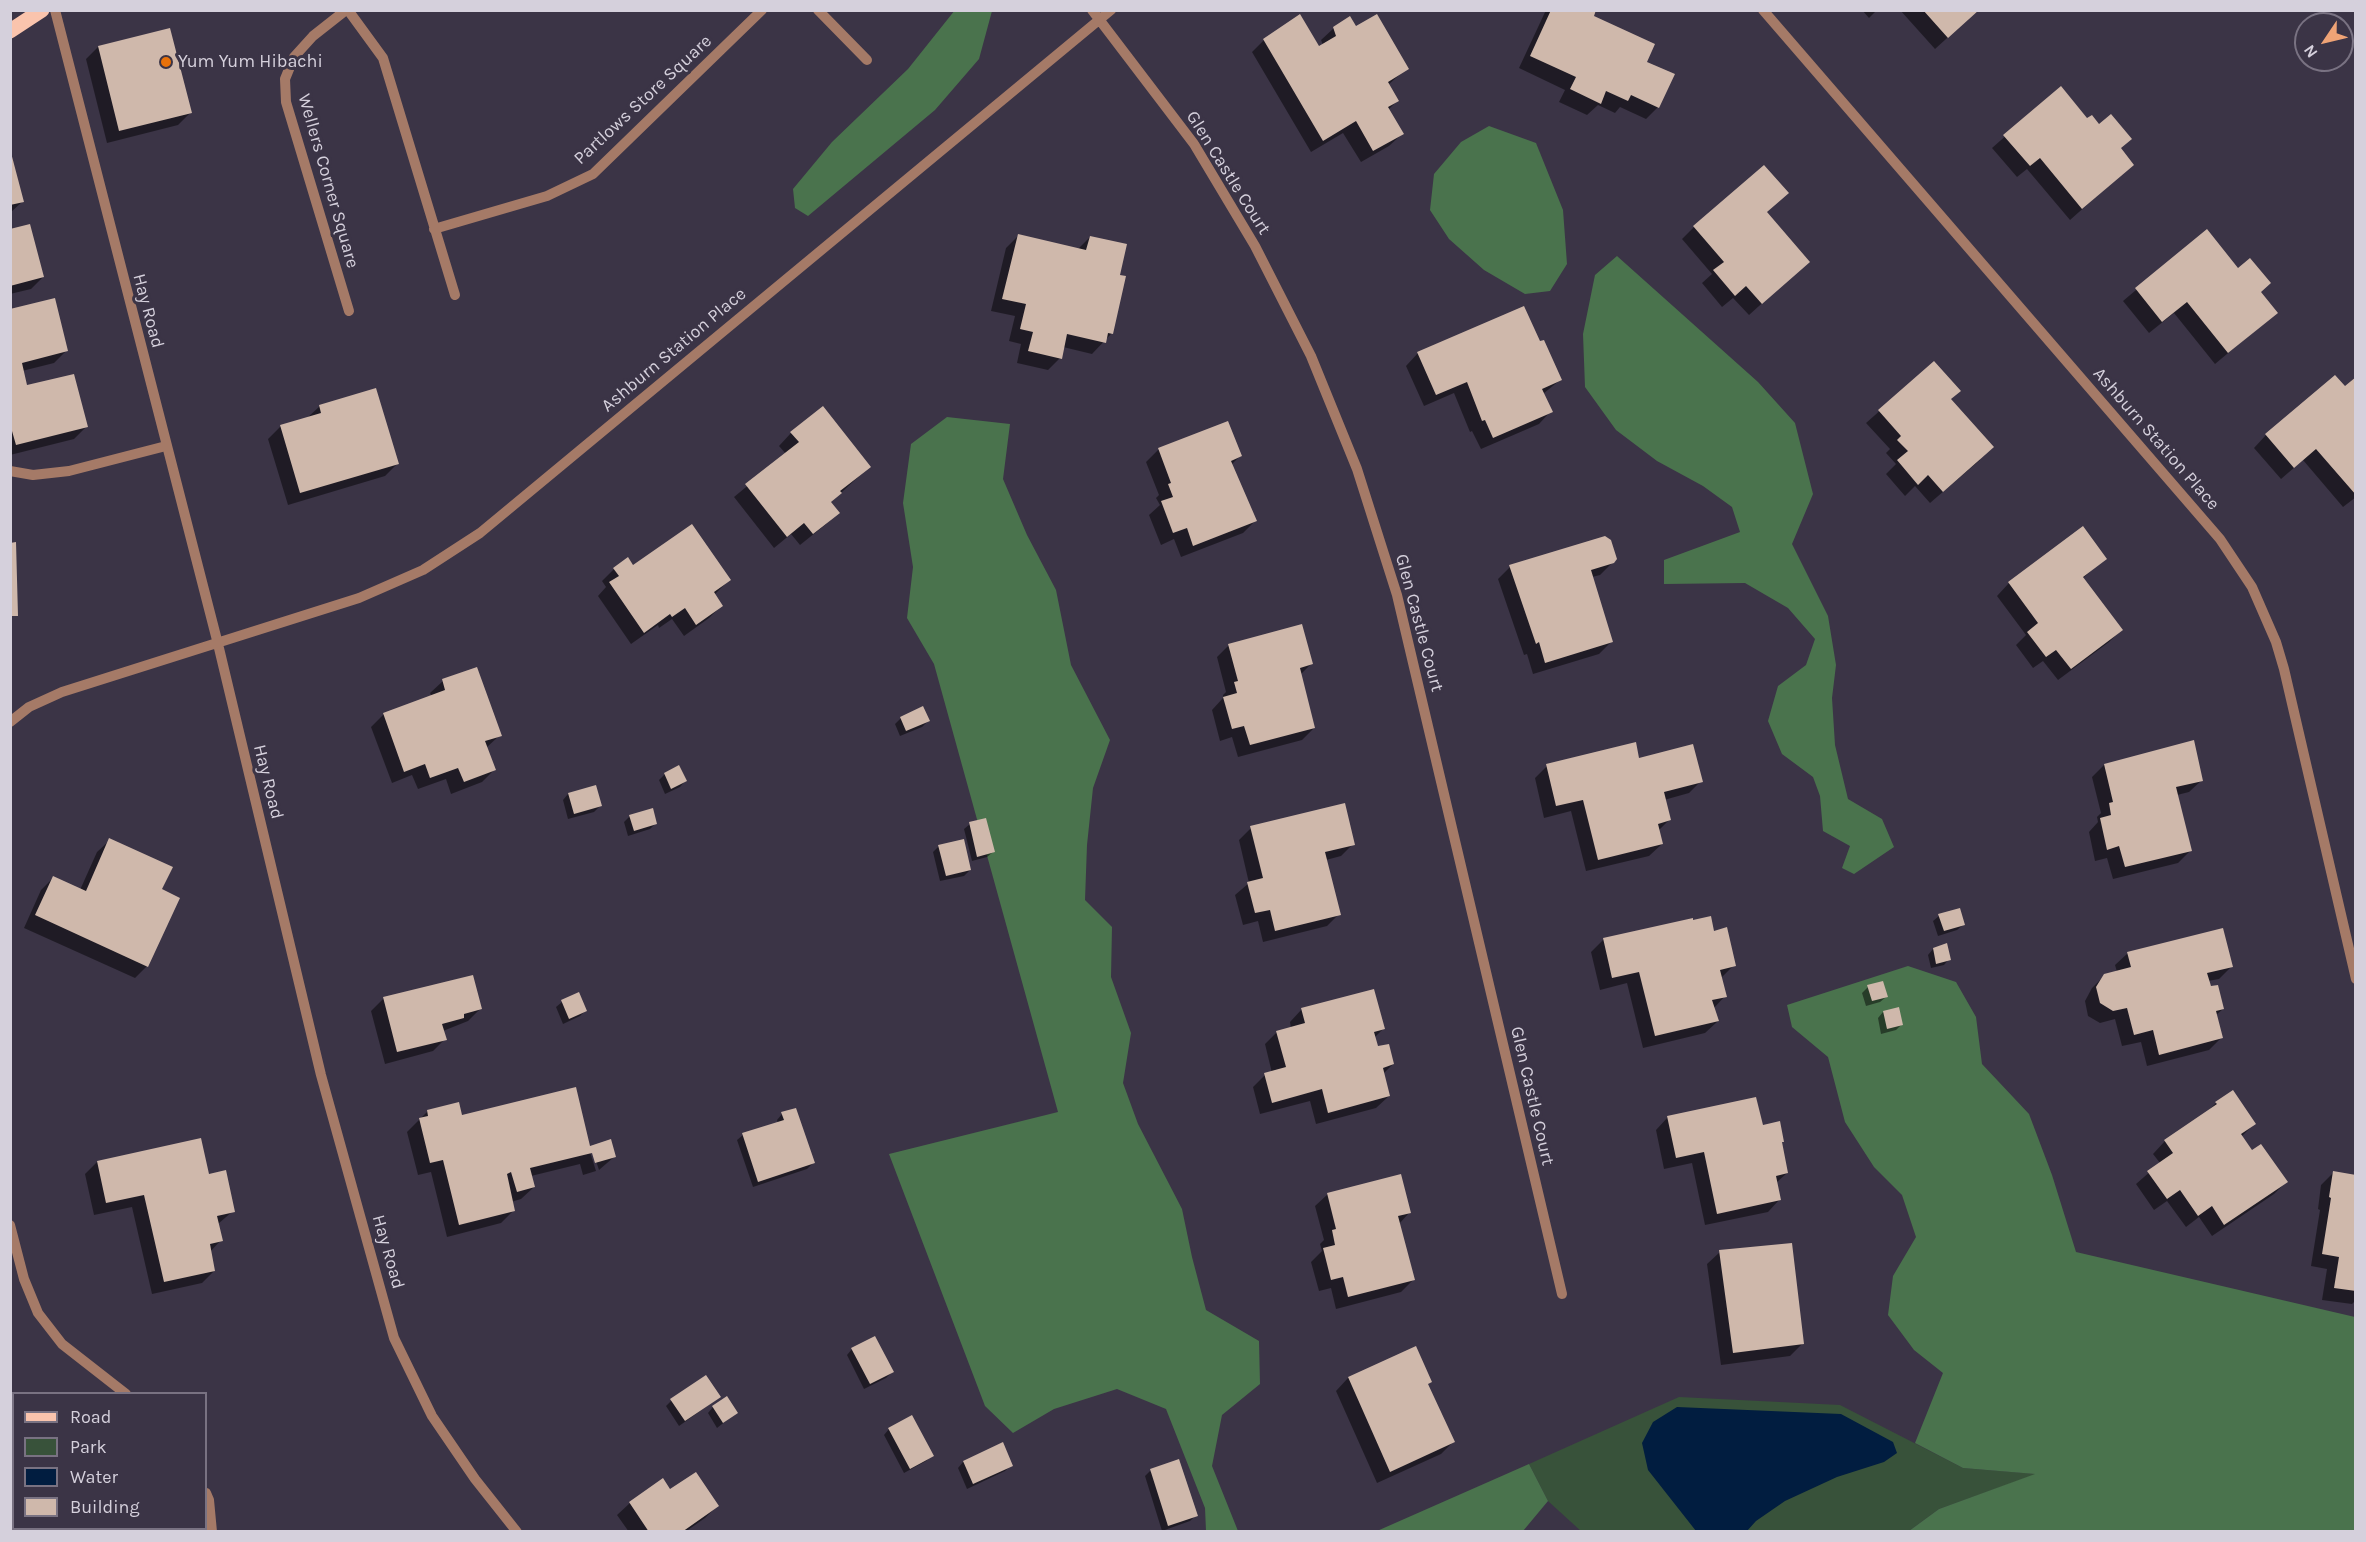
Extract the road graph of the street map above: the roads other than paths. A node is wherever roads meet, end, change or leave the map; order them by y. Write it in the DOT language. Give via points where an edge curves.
graph roads {
  1 [pos="42,10"];
  2 [pos="55,10"];
  3 [pos="347,10"];
  4 [pos="762,10"];
  5 [pos="818,10"];
  6 [pos="1111,10"];
  7 [pos="1763,10"];
  8 [pos="1095,15"];
  9 [pos="10,31"];
  10 [pos="867,60"];
  11 [pos="434,229"];
  12 [pos="455,295"];
  13 [pos="349,311"];
  14 [pos="166,446"];
  15 [pos="10,471"];
  16 [pos="218,644"];
  17 [pos="10,722"];
  18 [pos="2355,979"];
  19 [pos="10,1225"];
  20 [pos="1562,1294"];
  21 [pos="123,1392"];
  22 [pos="207,1496"];
  23 [pos="212,1532"];
  24 [pos="517,1532"];
  1 -- 9 [label="main road"];
  2 -- 14 [label="street, Hay Road"];
  3 -- 11 [label="street" via="383,58"];
  3 -- 13 [label="street, Wellers Corner Square" via="313,36 294,57 285,79 286,102"];
  4 -- 11 [label="street, Partlows Store Square" via="593,174 547,196"];
  5 -- 10 [label="street"];
  6 -- 8 [label="street, Ashburn Station Place"];
  7 -- 18 [label="street, Ashburn Station Place" via="2220,539 2252,587 2284,669"];
  8 -- 16 [label="street, Ashburn Station Place" via="480,533 423,570 359,598"];
  8 -- 20 [label="street, Glen Castle Court" via="1194,144 1255,246 1311,356 1357,469 1397,596"];
  11 -- 12 [label="street"];
  14 -- 15 [label="street" via="69,471 33,475"];
  14 -- 16 [label="street, Hay Road"];
  16 -- 17 [label="street, Ashburn Station Place" via="62,692 29,707"];
  16 -- 24 [label="street, Hay Road" via="321,1075 394,1338 432,1416"];
  19 -- 21 [label="street" via="24,1279 38,1313 62,1344"];
  22 -- 23 [label="street"];
}
